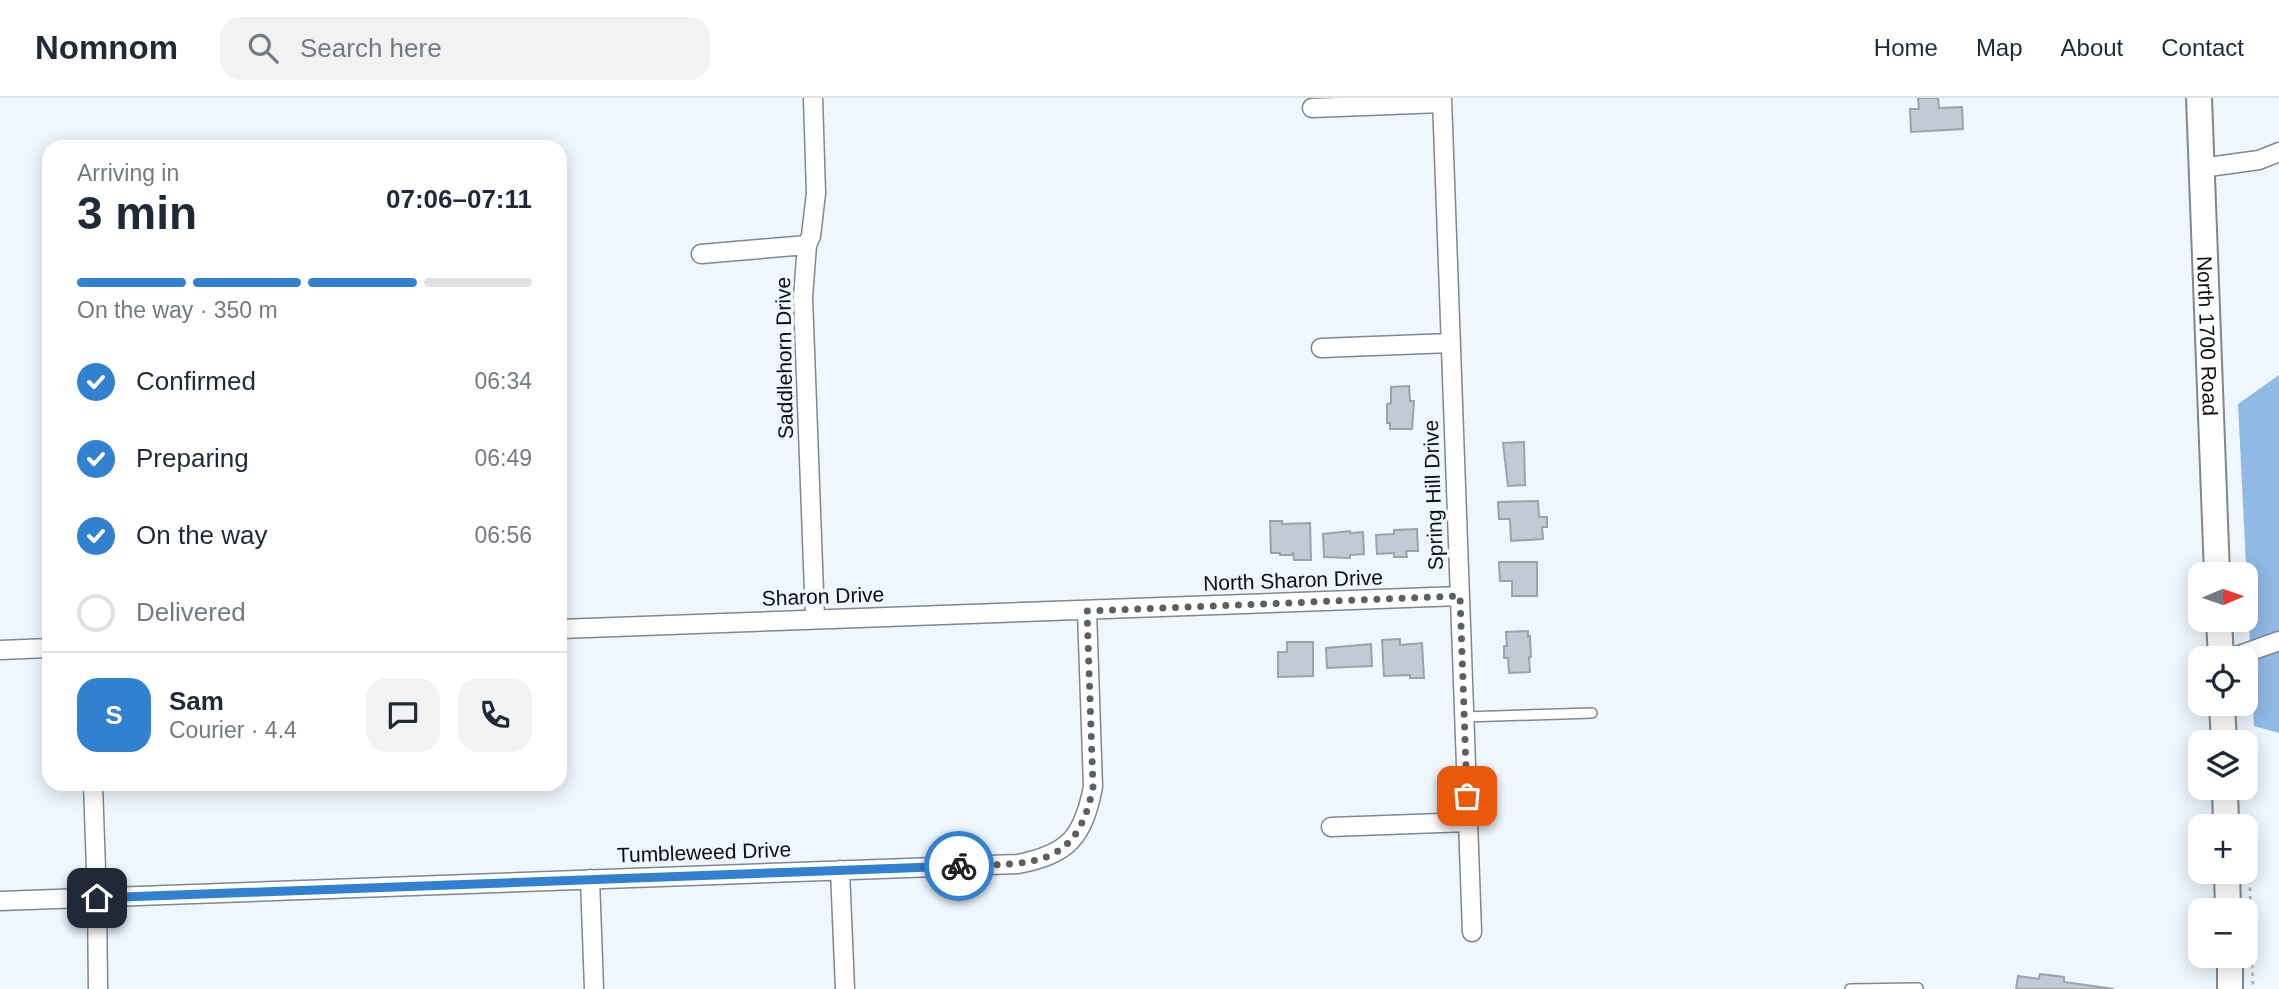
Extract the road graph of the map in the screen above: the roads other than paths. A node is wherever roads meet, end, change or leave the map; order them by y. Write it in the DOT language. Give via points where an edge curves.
graph roads {
  1 [pos="813,98"];
  2 [pos="2199,98"];
  3 [pos="1442,101"];
  4 [pos="1312,108"];
  5 [pos="2279,152"];
  6 [pos="2201,168"];
  7 [pos="807,245"];
  8 [pos="701,254"];
  9 [pos="1451,343"];
  10 [pos="1321,348"];
  11 [pos="2217,562"];
  12 [pos="1460,596"];
  13 [pos="1087,611"];
  14 [pos="815,619"];
  15 [pos="567,629"];
  16 [pos="2279,641"];
  17 [pos="42,648"];
  18 [pos="2258,648"];
  19 [pos="0,650"];
  20 [pos="1592,713"];
  21 [pos="1464,718"];
  22 [pos="93,791"];
  23 [pos="1468,822"];
  24 [pos="1331,827"];
  25 [pos="840,870"];
  26 [pos="590,879"];
  27 [pos="97,898"];
  28 [pos="0,901"];
  29 [pos="1472,932"];
  30 [pos="2230,968"];
  31 [pos="1918,988"];
  32 [pos="98,989"];
  33 [pos="594,989"];
  34 [pos="845,989"];
  35 [pos="1850,989"];
  36 [pos="1857,989"];
  37 [pos="2230,989"];
  1 -- 7 [label="street, Saddlehorn Drive" via="816,193"];
  2 -- 6 [label="street, North 1700 Road"];
  3 -- 4 [label="street"];
  3 -- 9 [label="street, Spring Hill Drive"];
  5 -- 6 [label="street" via="2259,160"];
  6 -- 11 [label="street, North 1700 Road"];
  7 -- 8 [label="street"];
  7 -- 14 [label="street, Saddlehorn Drive" via="803,297"];
  9 -- 10 [label="street"];
  9 -- 12 [label="street, Spring Hill Drive"];
  12 -- 13 [label="street, North Sharon Drive"];
  12 -- 21 [label="street, Spring Hill Drive"];
  13 -- 14 [label="street, Sharon Drive"];
  13 -- 25 [label="street, Tumbleweed Drive" via="1093,787 1082,825 1066,846 1043,859 1018,864"];
  14 -- 15 [label="street, Sharon Drive"];
  16 -- 18 [label="street"];
  17 -- 19 [label="street"];
  20 -- 21 [label="lane"];
  21 -- 23 [label="street, Spring Hill Drive"];
  22 -- 27 [label="street"];
  23 -- 24 [label="street"];
  23 -- 29 [label="street, Spring Hill Drive"];
  25 -- 26 [label="street, Tumbleweed Drive"];
  25 -- 34 [label="street"];
  26 -- 27 [label="street, Tumbleweed Drive"];
  26 -- 33 [label="street"];
  27 -- 28 [label="street, Tumbleweed Drive"];
  27 -- 32 [label="street"];
  30 -- 37 [label="street"];
  31 -- 36 [label="lane"];
  35 -- 36 [label="lane"];
}
